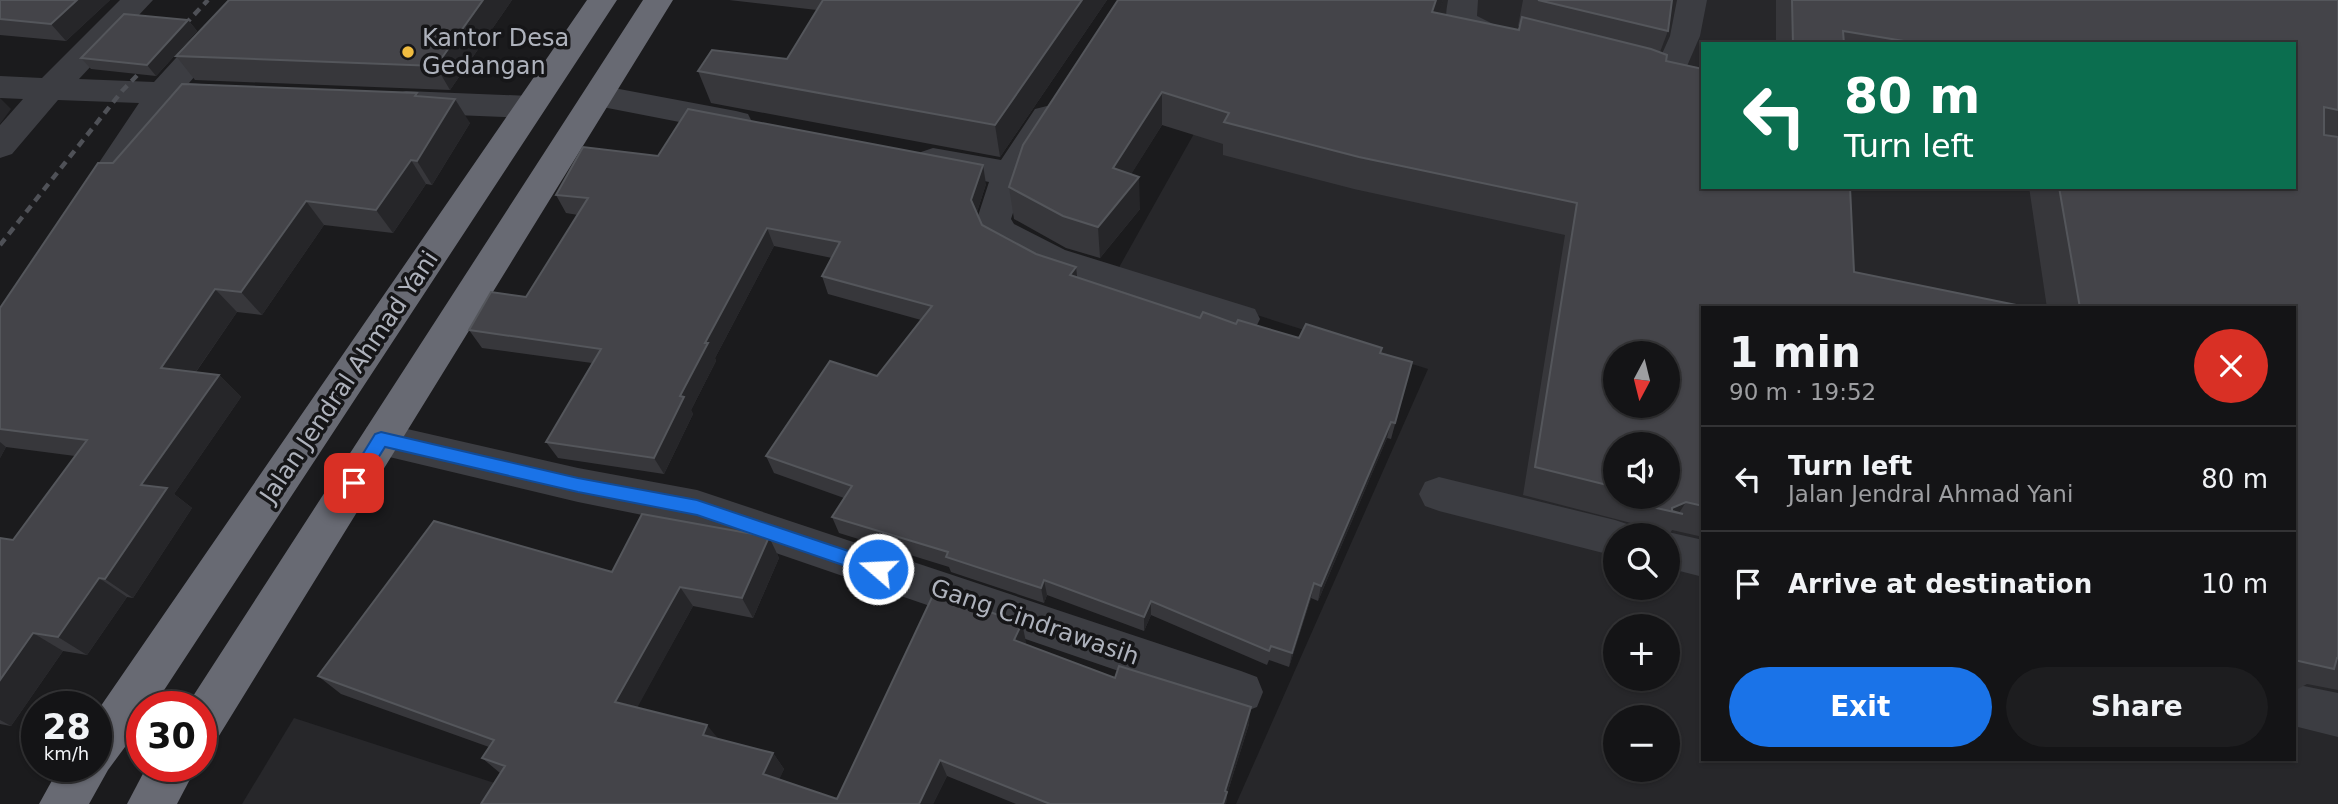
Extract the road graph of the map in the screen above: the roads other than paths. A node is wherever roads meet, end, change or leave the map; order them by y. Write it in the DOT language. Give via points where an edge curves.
graph roads {
  1 [pos="138,0"];
  2 [pos="246,0"];
  3 [pos="602,0"];
  4 [pos="658,0"];
  5 [pos="1464,0"];
  6 [pos="1692,0"];
  7 [pos="1534,44"];
  8 [pos="1598,59"];
  9 [pos="0,87"];
  10 [pos="49,90"];
  11 [pos="163,92"];
  12 [pos="1063,93"];
  13 [pos="258,96"];
  14 [pos="598,96"];
  15 [pos="380,101"];
  16 [pos="530,107"];
  17 [pos="762,127"];
  18 [pos="0,146"];
  19 [pos="900,153"];
  20 [pos="1009,174"];
  21 [pos="81,215"];
  22 [pos="1241,319"];
  23 [pos="381,439"];
  24 [pos="1439,494"];
  25 [pos="1603,534"];
  26 [pos="1680,553"];
  27 [pos="1701,558"];
  28 [pos="1241,692"];
  29 [pos="217,699"];
  30 [pos="2296,705"];
  31 [pos="2338,715"];
  32 [pos="112,729"];
  33 [pos="76,782"];
  34 [pos="164,782"];
  35 [pos="62,804"];
  36 [pos="150,804"];
  1 -- 10 [label="street"];
  2 -- 11 [label="street"];
  3 -- 16 [label="highway, Jalan Jendral Ahmad Yani"];
  4 -- 14 [label="highway"];
  5 -- 7 [label="street" via="1461,20 1467,26"];
  6 -- 8 [label="street" via="1685,36 1670,72 1657,76"];
  9 -- 10 [label="street"];
  10 -- 11 [label="street"];
  10 -- 18 [label="street"];
  11 -- 13 [label="street"];
  11 -- 21 [label="street"];
  12 -- 20 [label="street"];
  14 -- 17 [label="street"];
  14 -- 23 [label="highway"];
  15 -- 16 [label="street"];
  16 -- 32 [label="highway, Jalan Jendral Ahmad Yani"];
  19 -- 20 [label="street"];
  20 -- 22 [label="street" via="994,219 1000,233 1053,260"];
  23 -- 28 [label="street, Gang Cindrawasih" via="697,508"];
  23 -- 29 [label="highway"];
  24 -- 25 [label="street"];
  26 -- 27 [label="street"];
  30 -- 31 [label="street"];
  33 -- 35 [label="highway"];
  34 -- 36 [label="highway"];
}
